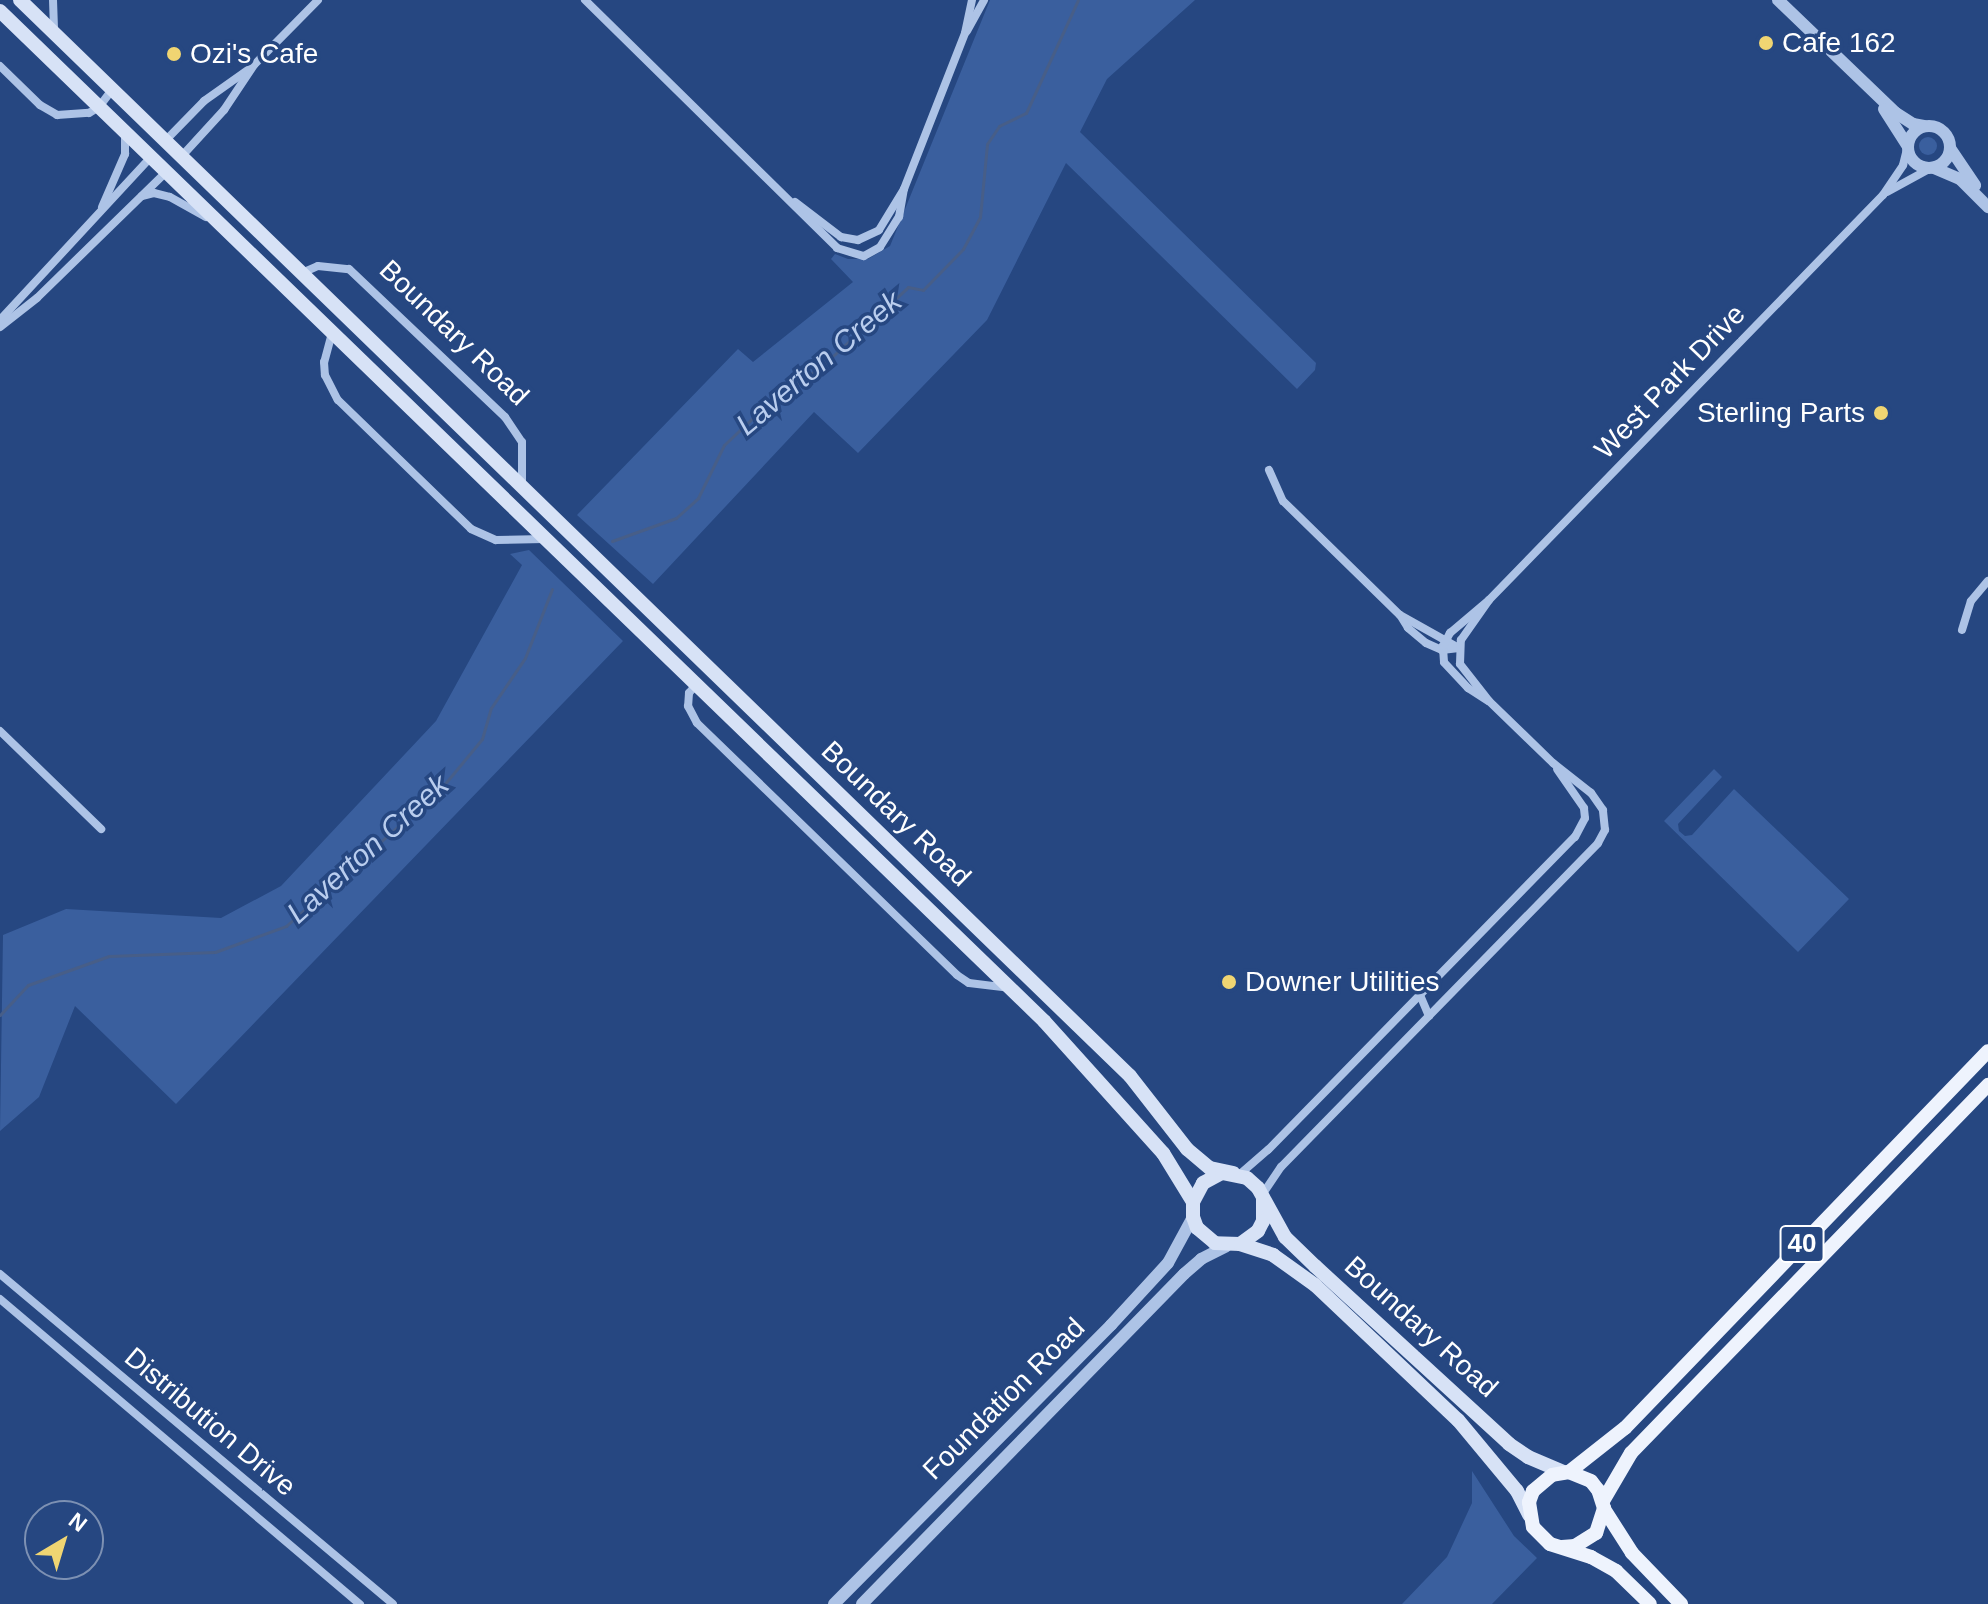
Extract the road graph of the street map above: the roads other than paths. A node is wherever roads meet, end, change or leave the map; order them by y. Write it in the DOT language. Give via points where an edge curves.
graph roads {
  1 [pos="20,0"];
  2 [pos="53,0"];
  3 [pos="318,0"];
  4 [pos="585,0"];
  5 [pos="972,0"];
  6 [pos="984,0"];
  7 [pos="1778,0"];
  8 [pos="0,11"];
  9 [pos="965,33"];
  10 [pos="55,34"];
  11 [pos="254,65"];
  12 [pos="0,66"];
  13 [pos="112,90"];
  14 [pos="1871,90"];
  15 [pos="99,107"];
  16 [pos="1924,126"];
  17 [pos="125,131"];
  18 [pos="165,141"];
  19 [pos="1907,147"];
  20 [pos="1950,148"];
  21 [pos="151,157"];
  22 [pos="181,157"];
  23 [pos="1932,168"];
  24 [pos="166,172"];
  25 [pos="904,189"];
  26 [pos="1883,195"];
  27 [pos="138,196"];
  28 [pos="1988,198"];
  29 [pos="791,199"];
  30 [pos="1988,207"];
  31 [pos="98,214"];
  32 [pos="221,226"];
  33 [pos="302,273"];
  34 [pos="305,307"];
  35 [pos="0,320"];
  36 [pos="0,327"];
  37 [pos="332,333"];
  38 [pos="1269,470"];
  39 [pos="522,486"];
  40 [pos="545,539"];
  41 [pos="1988,581"];
  42 [pos="1489,600"];
  43 [pos="1400,615"];
  44 [pos="1962,630"];
  45 [pos="1447,638"];
  46 [pos="1459,648"];
  47 [pos="1442,650"];
  48 [pos="711,669"];
  49 [pos="695,686"];
  50 [pos="1489,701"];
  51 [pos="0,731"];
  52 [pos="1553,763"];
  53 [pos="1585,813"];
  54 [pos="1605,816"];
  55 [pos="101,829"];
  56 [pos="1011,989"];
  57 [pos="1420,995"];
  58 [pos="1440,1004"];
  59 [pos="1429,1016"];
  60 [pos="1988,1051"];
  61 [pos="1988,1085"];
  62 [pos="1236,1174"];
  63 [pos="1263,1196"];
  64 [pos="1193,1210"];
  65 [pos="1233,1245"];
  66 [pos="0,1274"];
  67 [pos="0,1299"];
  68 [pos="49,1314"];
  69 [pos="1111,1325"];
  70 [pos="36,1330"];
  71 [pos="1124,1336"];
  72 [pos="1566,1472"];
  73 [pos="1603,1505"];
  74 [pos="1529,1515"];
  75 [pos="322,1546"];
  76 [pos="1562,1547"];
  77 [pos="308,1562"];
  78 [pos="360,1604"];
  79 [pos="393,1604"];
  80 [pos="834,1604"];
  81 [pos="862,1604"];
  82 [pos="1650,1604"];
  83 [pos="1681,1604"];
  1 -- 10 [label="main road, Boundary Road"];
  2 -- 10 [label="street"];
  3 -- 11 [label="street"];
  4 -- 29 [label="street"];
  5 -- 9 [label="street"];
  6 -- 9 [label="street"];
  7 -- 14 [label="street"];
  8 -- 15 [label="main road, Boundary Road"];
  9 -- 25 [label="street"];
  10 -- 13 [label="main road, Boundary Road"];
  11 -- 18 [label="street" via="204,101"];
  11 -- 22 [label="street" via="217,119"];
  12 -- 15 [label="street" via="48,111 74,116"];
  13 -- 15 [label="street"];
  13 -- 18 [label="main road, Boundary Road"];
  14 -- 16 [label="street" via="1905,120"];
  14 -- 19 [label="street"];
  15 -- 17 [label="main road, Boundary Road"];
  16 -- 19 [label="street" via="1912,133"];
  16 -- 20 [label="street" via="1943,130"];
  17 -- 21 [label="main road, Boundary Road"];
  17 -- 31 [label="street" via="125,154"];
  18 -- 21 [label="main road"];
  18 -- 22 [label="main road, Boundary Road"];
  19 -- 23 [label="street" via="1917,164"];
  19 -- 26 [label="street, West Park Drive" via="1903,165"];
  20 -- 23 [label="street" via="1944,162"];
  20 -- 28 [label="street"];
  21 -- 24 [label="main road, Boundary Road"];
  21 -- 31 [label="street"];
  22 -- 24 [label="main road"];
  22 -- 33 [label="main road, Boundary Road"];
  23 -- 26 [label="street, West Park Drive"];
  23 -- 30 [label="street" via="1960,179"];
  24 -- 27 [label="street"];
  24 -- 32 [label="main road, Boundary Road"];
  25 -- 29 [label="street" via="879,230 858,240 841,237"];
  25 -- 29 [label="street" via="891,234 864,256 827,241"];
  26 -- 42 [label="street, West Park Drive"];
  27 -- 32 [label="street" via="170,197"];
  27 -- 36 [label="street" via="37,298"];
  31 -- 35 [label="street"];
  32 -- 34 [label="main road, Boundary Road"];
  33 -- 34 [label="main road"];
  33 -- 39 [label="main road, Boundary Road"];
  33 -- 39 [label="street, Boundary Road" via="318,266 349,269 505,417 522,442"];
  34 -- 37 [label="main road, Boundary Road"];
  37 -- 40 [label="main road, Boundary Road"];
  37 -- 40 [label="street" via="325,375 338,400 471,529 496,540"];
  38 -- 43 [label="street" via="1283,501"];
  39 -- 48 [label="main road, Boundary Road"];
  40 -- 49 [label="main road, Boundary Road"];
  41 -- 44 [label="street" via="1971,601"];
  42 -- 45 [label="street, West Park Drive"];
  42 -- 46 [label="street, West Park Drive"];
  43 -- 45 [label="street"];
  43 -- 47 [label="street" via="1420,639"];
  45 -- 46 [label="street"];
  45 -- 47 [label="street, West Park Drive"];
  46 -- 47 [label="street"];
  46 -- 50 [label="street" via="1460,664"];
  47 -- 50 [label="street" via="1457,678"];
  48 -- 49 [label="main road"];
  48 -- 62 [label="main road, Boundary Road" via="1130,1076 1199,1161"];
  49 -- 56 [label="main road, Boundary Road"];
  49 -- 56 [label="street" via="688,706 697,723 957,975 969,983"];
  50 -- 52 [label="street"];
  51 -- 55 [label="street"];
  52 -- 53 [label="street"];
  52 -- 54 [label="street" via="1591,793"];
  53 -- 54 [label="street"];
  53 -- 57 [label="street" via="1575,837"];
  54 -- 58 [label="street" via="1598,843"];
  56 -- 64 [label="main road, Boundary Road" via="1163,1153"];
  57 -- 58 [label="street"];
  57 -- 59 [label="street"];
  57 -- 62 [label="street" via="1268,1150"];
  58 -- 59 [label="street"];
  59 -- 63 [label="street" via="1281,1167"];
  60 -- 72 [label="main road, 40" via="1625,1428"];
  61 -- 73 [label="main road, 40" via="1631,1453"];
  62 -- 63 [label="main road" via="1253,1182"];
  62 -- 64 [label="main road" via="1203,1183"];
  63 -- 65 [label="main road" via="1258,1231"];
  63 -- 72 [label="main road, Boundary Road" via="1285,1237 1509,1444"];
  64 -- 65 [label="main road" via="1205,1237"];
  64 -- 69 [label="street, Foundation Road" via="1168,1263"];
  65 -- 71 [label="street, Foundation Road" via="1201,1259"];
  65 -- 74 [label="main road, Boundary Road" via="1273,1255 1315,1285 1458,1420 1517,1491"];
  66 -- 68 [label="street, Distribution Drive"];
  67 -- 70 [label="street, Distribution Drive"];
  68 -- 70 [label="street"];
  68 -- 75 [label="street, Distribution Drive"];
  69 -- 71 [label="street"];
  69 -- 80 [label="street, Foundation Road"];
  70 -- 77 [label="street, Distribution Drive"];
  71 -- 81 [label="street, Foundation Road"];
  72 -- 73 [label="main road" via="1591,1481"];
  72 -- 74 [label="main road, 40" via="1552,1475 1533,1491"];
  73 -- 76 [label="main road, 40" via="1602,1521 1587,1541"];
  73 -- 83 [label="main road" via="1632,1553"];
  74 -- 76 [label="main road" via="1540,1537"];
  75 -- 77 [label="street"];
  75 -- 79 [label="street, Distribution Drive"];
  76 -- 82 [label="main road" via="1616,1571"];
  77 -- 78 [label="street, Distribution Drive"];
}
